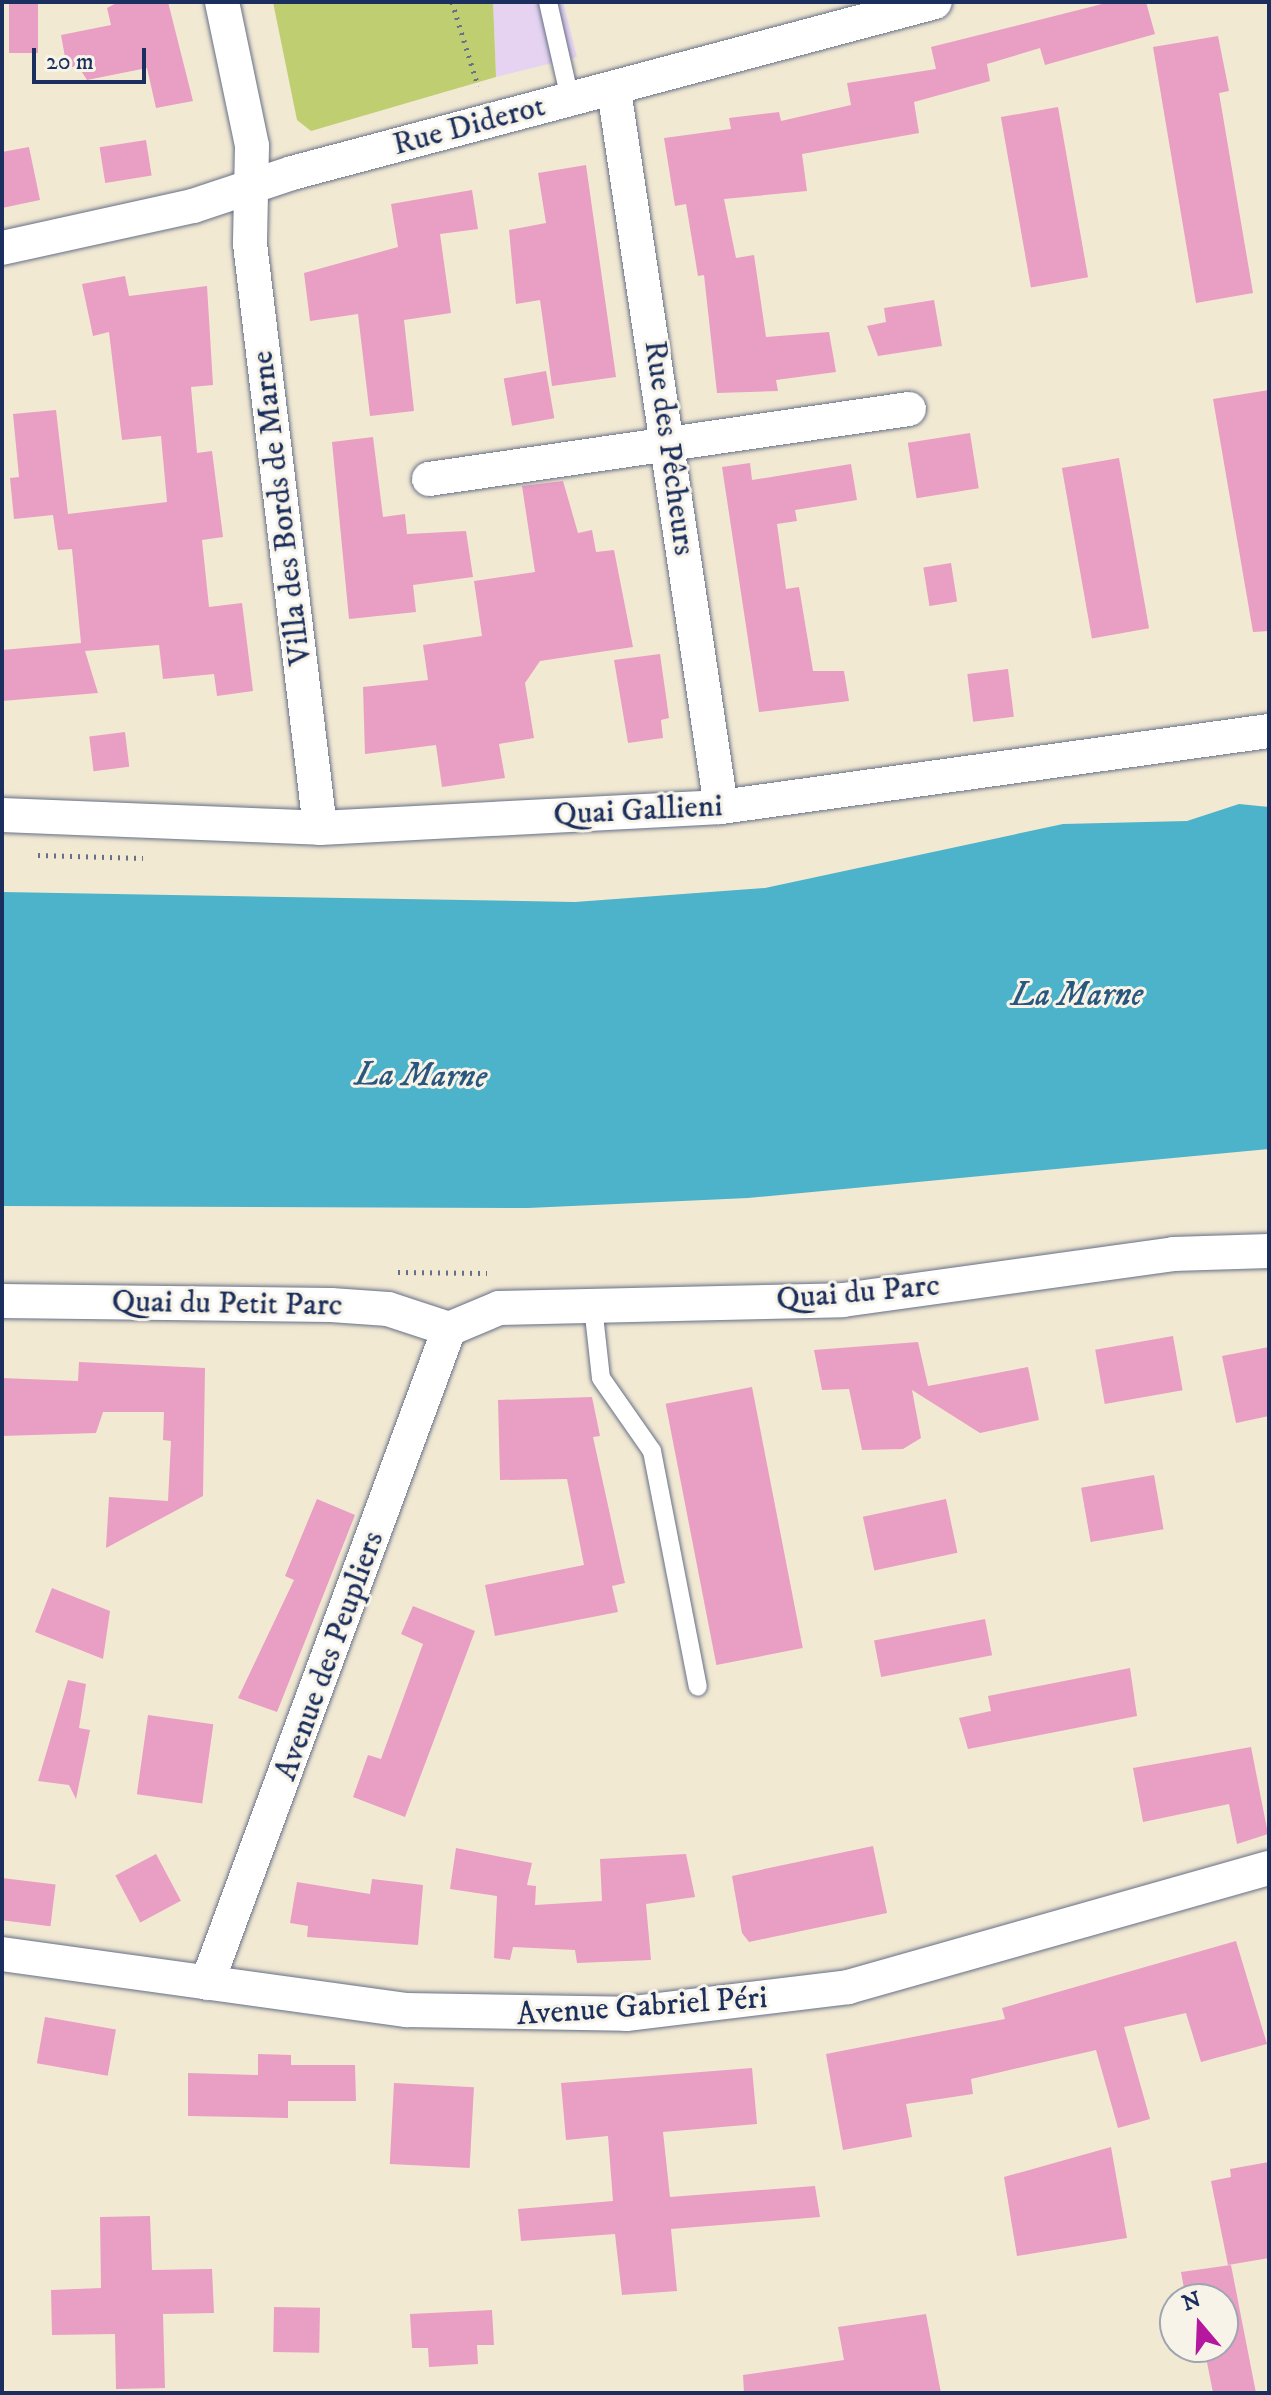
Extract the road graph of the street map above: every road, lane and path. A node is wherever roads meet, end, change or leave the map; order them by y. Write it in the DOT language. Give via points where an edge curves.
graph roads {
  1 [pos="222,2"];
  2 [pos="452,2"];
  3 [pos="548,2"];
  4 [pos="935,2"];
  5 [pos="614,90"];
  6 [pos="480,95"];
  7 [pos="570,99"];
  8 [pos="251,187"];
  9 [pos="2,248"];
  10 [pos="909,409"];
  11 [pos="669,444"];
  12 [pos="429,479"];
  13 [pos="1269,731"];
  14 [pos="721,807"];
  15 [pos="2,815"];
  16 [pos="320,828"];
  17 [pos="1269,1251"];
  18 [pos="2,1301"];
  19 [pos="593,1306"];
  20 [pos="449,1329"];
  21 [pos="698,1687"];
  22 [pos="1269,1868"];
  23 [pos="2,1954"];
  24 [pos="207,1983"];
  1 -- 8 [label="street, Villa des Bords de Marne" via="252,146"];
  2 -- 6 [label="path"];
  3 -- 7 [label="lane"];
  4 -- 5 [label="street, Rue Diderot"];
  5 -- 7 [label="street, Rue Diderot"];
  5 -- 11 [label="street, Rue des Pêcheurs"];
  7 -- 8 [label="street, Rue Diderot"];
  8 -- 9 [label="street, Rue Diderot"];
  8 -- 16 [label="street, Villa des Bords de Marne" via="250,244"];
  10 -- 11 [label="street"];
  11 -- 12 [label="street"];
  11 -- 14 [label="street, Rue des Pêcheurs"];
  13 -- 14 [label="street, Quai Gallieni"];
  14 -- 16 [label="street, Quai Gallieni"];
  15 -- 16 [label="street, Quai Gallieni"];
  17 -- 19 [label="street, Quai du Parc" via="1173,1254 843,1300"];
  18 -- 20 [label="street, Quai du Petit Parc" via="331,1305 388,1309"];
  19 -- 20 [label="street, Quai du Parc" via="499,1308"];
  19 -- 21 [label="lane" via="601,1378 652,1451"];
  20 -- 24 [label="street, Avenue des Peupliers"];
  22 -- 24 [label="street, Avenue Gabriel Péri" via="956,1960 768,2001 503,2017"];
  23 -- 24 [label="street, Avenue Gabriel Péri"];
}
